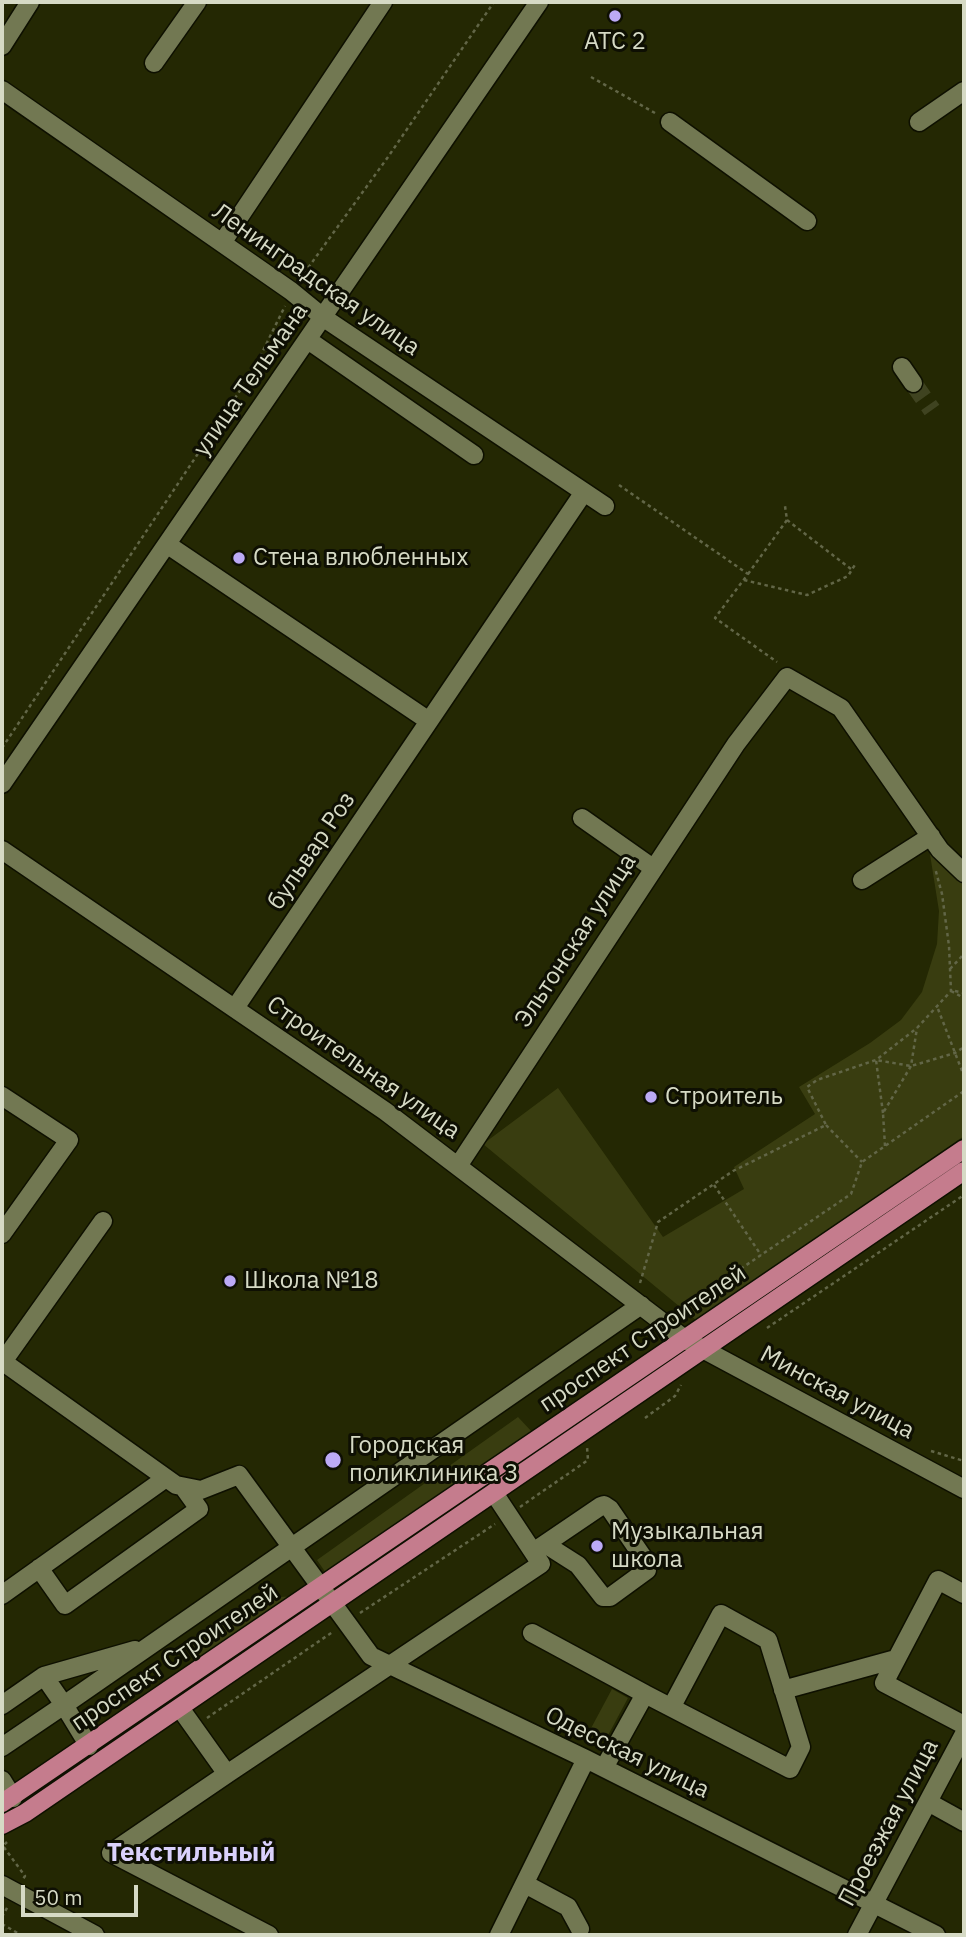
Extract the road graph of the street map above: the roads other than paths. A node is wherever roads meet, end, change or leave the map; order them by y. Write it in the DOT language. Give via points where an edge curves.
graph roads {
  1 [pos="30,2"];
  2 [pos="197,2"];
  3 [pos="383,2"];
  4 [pos="539,2"];
  5 [pos="2,46"];
  6 [pos="154,63"];
  7 [pos="2,90"];
  8 [pos="964,91"];
  9 [pos="919,121"];
  10 [pos="670,122"];
  11 [pos="807,221"];
  12 [pos="222,243"];
  13 [pos="324,318"];
  14 [pos="308,340"];
  15 [pos="902,367"];
  16 [pos="913,383"];
  17 [pos="474,455"];
  18 [pos="584,492"];
  19 [pos="605,506"];
  20 [pos="168,545"];
  21 [pos="429,721"];
  22 [pos="2,784"];
  23 [pos="582,818"];
  24 [pos="931,836"];
  25 [pos="2,850"];
  26 [pos="653,868"];
  27 [pos="964,873"];
  28 [pos="862,880"];
  29 [pos="235,1009"];
  30 [pos="2,1096"];
  31 [pos="964,1149"];
  32 [pos="458,1166"];
  33 [pos="964,1171"];
  34 [pos="103,1221"];
  35 [pos="2,1234"];
  36 [pos="640,1296"];
  37 [pos="686,1340"];
  38 [pos="704,1350"];
  39 [pos="2,1362"];
  40 [pos="166,1478"];
  41 [pos="184,1488"];
  42 [pos="964,1489"];
  43 [pos="494,1493"];
  44 [pos="291,1548"];
  45 [pos="539,1548"];
  46 [pos="39,1568"];
  47 [pos="321,1588"];
  48 [pos="964,1594"];
  49 [pos="2,1595"];
  50 [pos="332,1604"];
  51 [pos="532,1633"];
  52 [pos="149,1646"];
  53 [pos="896,1659"];
  54 [pos="389,1665"];
  55 [pos="44,1676"];
  56 [pos="783,1690"];
  57 [pos="645,1694"];
  58 [pos="2,1705"];
  59 [pos="64,1705"];
  60 [pos="672,1706"];
  61 [pos="180,1707"];
  62 [pos="964,1725"];
  63 [pos="964,1734"];
  64 [pos="89,1746"];
  65 [pos="2,1747"];
  66 [pos="586,1759"];
  67 [pos="604,1768"];
  68 [pos="227,1774"];
  69 [pos="2,1780"];
  70 [pos="7,1801"];
  71 [pos="928,1802"];
  72 [pos="964,1822"];
  73 [pos="6,1832"];
  74 [pos="525,1884"];
  75 [pos="9,1889"];
  76 [pos="875,1902"];
  77 [pos="583,1933"];
  78 [pos="94,1935"];
  79 [pos="269,1935"];
  80 [pos="499,1935"];
  81 [pos="857,1935"];
  82 [pos="936,1935"];
  1 -- 5 [label="street"];
  2 -- 6 [label="street"];
  3 -- 12 [label="street"];
  4 -- 13 [label="street, улица Тельмана"];
  7 -- 12 [label="street, Ленинградская улица"];
  8 -- 9 [label="street"];
  10 -- 11 [label="street"];
  12 -- 13 [label="street, Ленинградская улица"];
  13 -- 14 [label="street, улица Тельмана"];
  13 -- 18 [label="street, Ленинградская улица"];
  14 -- 17 [label="street"];
  14 -- 20 [label="street, улица Тельмана"];
  15 -- 16 [label="street"];
  18 -- 19 [label="street, Ленинградская улица"];
  18 -- 21 [label="street, бульвар Роз"];
  20 -- 21 [label="street"];
  20 -- 22 [label="street, улица Тельмана"];
  21 -- 29 [label="street, бульвар Роз"];
  23 -- 26 [label="street"];
  24 -- 26 [label="street, Эльтонская улица" via="841,708 787,677"];
  24 -- 27 [label="street"];
  24 -- 28 [label="street"];
  25 -- 29 [label="street, Строительная улица"];
  26 -- 32 [label="street, Эльтонская улица"];
  29 -- 32 [label="street, Строительная улица"];
  30 -- 35 [label="street" via="69,1140"];
  31 -- 37 [label="main road, проспект Строителей"];
  32 -- 36 [label="street, Строительная улица"];
  33 -- 38 [label="main road, проспект Строителей"];
  34 -- 39 [label="street"];
  36 -- 37 [label="street, Строительная улица"];
  36 -- 44 [label="street"];
  37 -- 38 [label="street, Минская улица"];
  37 -- 47 [label="main road, проспект Строителей"];
  38 -- 42 [label="street, Минская улица"];
  38 -- 43 [label="main road, проспект Строителей"];
  39 -- 40 [label="street"];
  40 -- 41 [label="street"];
  40 -- 46 [label="street"];
  41 -- 44 [label="street, Одесская улица" via="201,1490 239,1475"];
  41 -- 46 [label="street" via="199,1509 65,1605"];
  43 -- 45 [label="street"];
  43 -- 50 [label="main road, проспект Строителей"];
  44 -- 47 [label="street, Одесская улица"];
  44 -- 52 [label="street"];
  45 -- 45 [label="street" via="607,1506 648,1570 610,1597 603,1597 578,1564"];
  45 -- 54 [label="street" via="541,1564"];
  46 -- 49 [label="street"];
  47 -- 50 [label="street, Одесская улица"];
  47 -- 64 [label="main road, проспект Строителей"];
  48 -- 53 [label="street" via="937,1580"];
  50 -- 54 [label="street, Одесская улица" via="371,1656"];
  50 -- 61 [label="main road, проспект Строителей"];
  51 -- 57 [label="street"];
  52 -- 55 [label="street"];
  52 -- 59 [label="street"];
  53 -- 56 [label="street"];
  53 -- 62 [label="street" via="884,1683"];
  54 -- 66 [label="street, Одесская улица"];
  54 -- 68 [label="street"];
  55 -- 58 [label="street"];
  55 -- 59 [label="street"];
  56 -- 60 [label="street" via="768,1640 721,1614"];
  56 -- 60 [label="street" via="801,1747 790,1769"];
  57 -- 60 [label="street"];
  57 -- 67 [label="street"];
  59 -- 64 [label="street"];
  59 -- 65 [label="street"];
  61 -- 68 [label="street"];
  61 -- 73 [label="main road, проспект Строителей" via="25,1813"];
  63 -- 71 [label="street, Проезжая улица"];
  64 -- 70 [label="main road, проспект Строителей"];
  66 -- 67 [label="street, Одесская улица"];
  66 -- 74 [label="street"];
  67 -- 76 [label="street, Одесская улица"];
  68 -- 79 [label="street" via="111,1853"];
  69 -- 70 [label="street"];
  71 -- 72 [label="street"];
  71 -- 76 [label="street, Проезжая улица"];
  74 -- 77 [label="street" via="568,1907"];
  74 -- 80 [label="street"];
  75 -- 78 [label="street"];
  76 -- 81 [label="street, Проезжая улица"];
  76 -- 82 [label="street, Одесская улица"];
}
